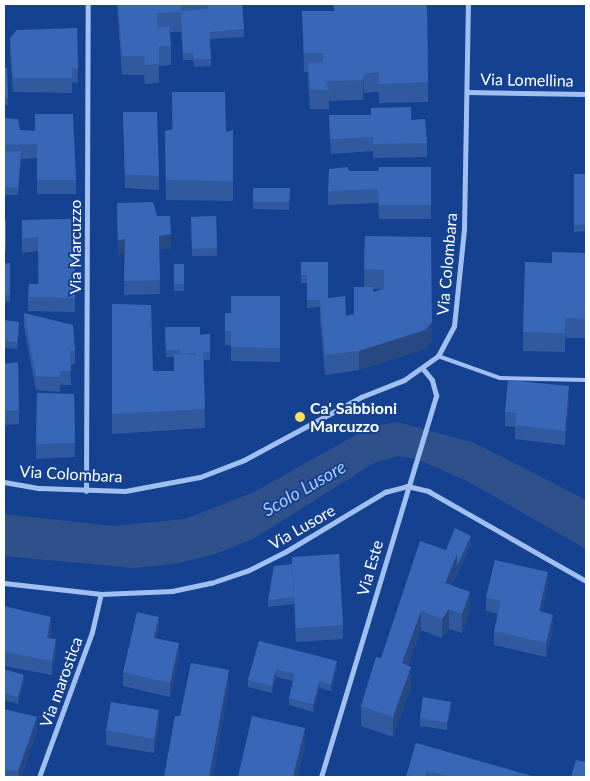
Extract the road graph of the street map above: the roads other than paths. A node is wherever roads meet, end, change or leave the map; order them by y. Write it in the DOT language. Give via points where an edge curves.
graph roads {
  1 [pos="88,4"];
  2 [pos="468,4"];
  3 [pos="467,92"];
  4 [pos="586,94"];
  5 [pos="438,356"];
  6 [pos="423,369"];
  7 [pos="586,380"];
  8 [pos="4,482"];
  9 [pos="407,486"];
  10 [pos="86,491"];
  11 [pos="586,581"];
  12 [pos="4,583"];
  13 [pos="101,594"];
  14 [pos="39,777"];
  15 [pos="321,777"];
  1 -- 10 [label="street, Via Marcuzzo"];
  2 -- 3 [label="street, Via Colombara"];
  3 -- 4 [label="street, Via Lomellina"];
  3 -- 5 [label="street, Via Colombara" via="464,229 456,314 450,336"];
  5 -- 6 [label="street, Via Colombara"];
  5 -- 7 [label="lane" via="500,378"];
  6 -- 9 [label="street, Via Este" via="432,380 436,395"];
  6 -- 10 [label="street, Via Colombara" via="221,470 162,486"];
  8 -- 10 [label="street, Via Colombara"];
  9 -- 11 [label="street" via="428,491"];
  9 -- 13 [label="street, Via Lusore" via="385,492 249,570 211,583 172,591"];
  9 -- 15 [label="street, Via Este"];
  12 -- 13 [label="street, Via Lusore"];
  13 -- 14 [label="street, Via marostica" via="92,632"];
}
